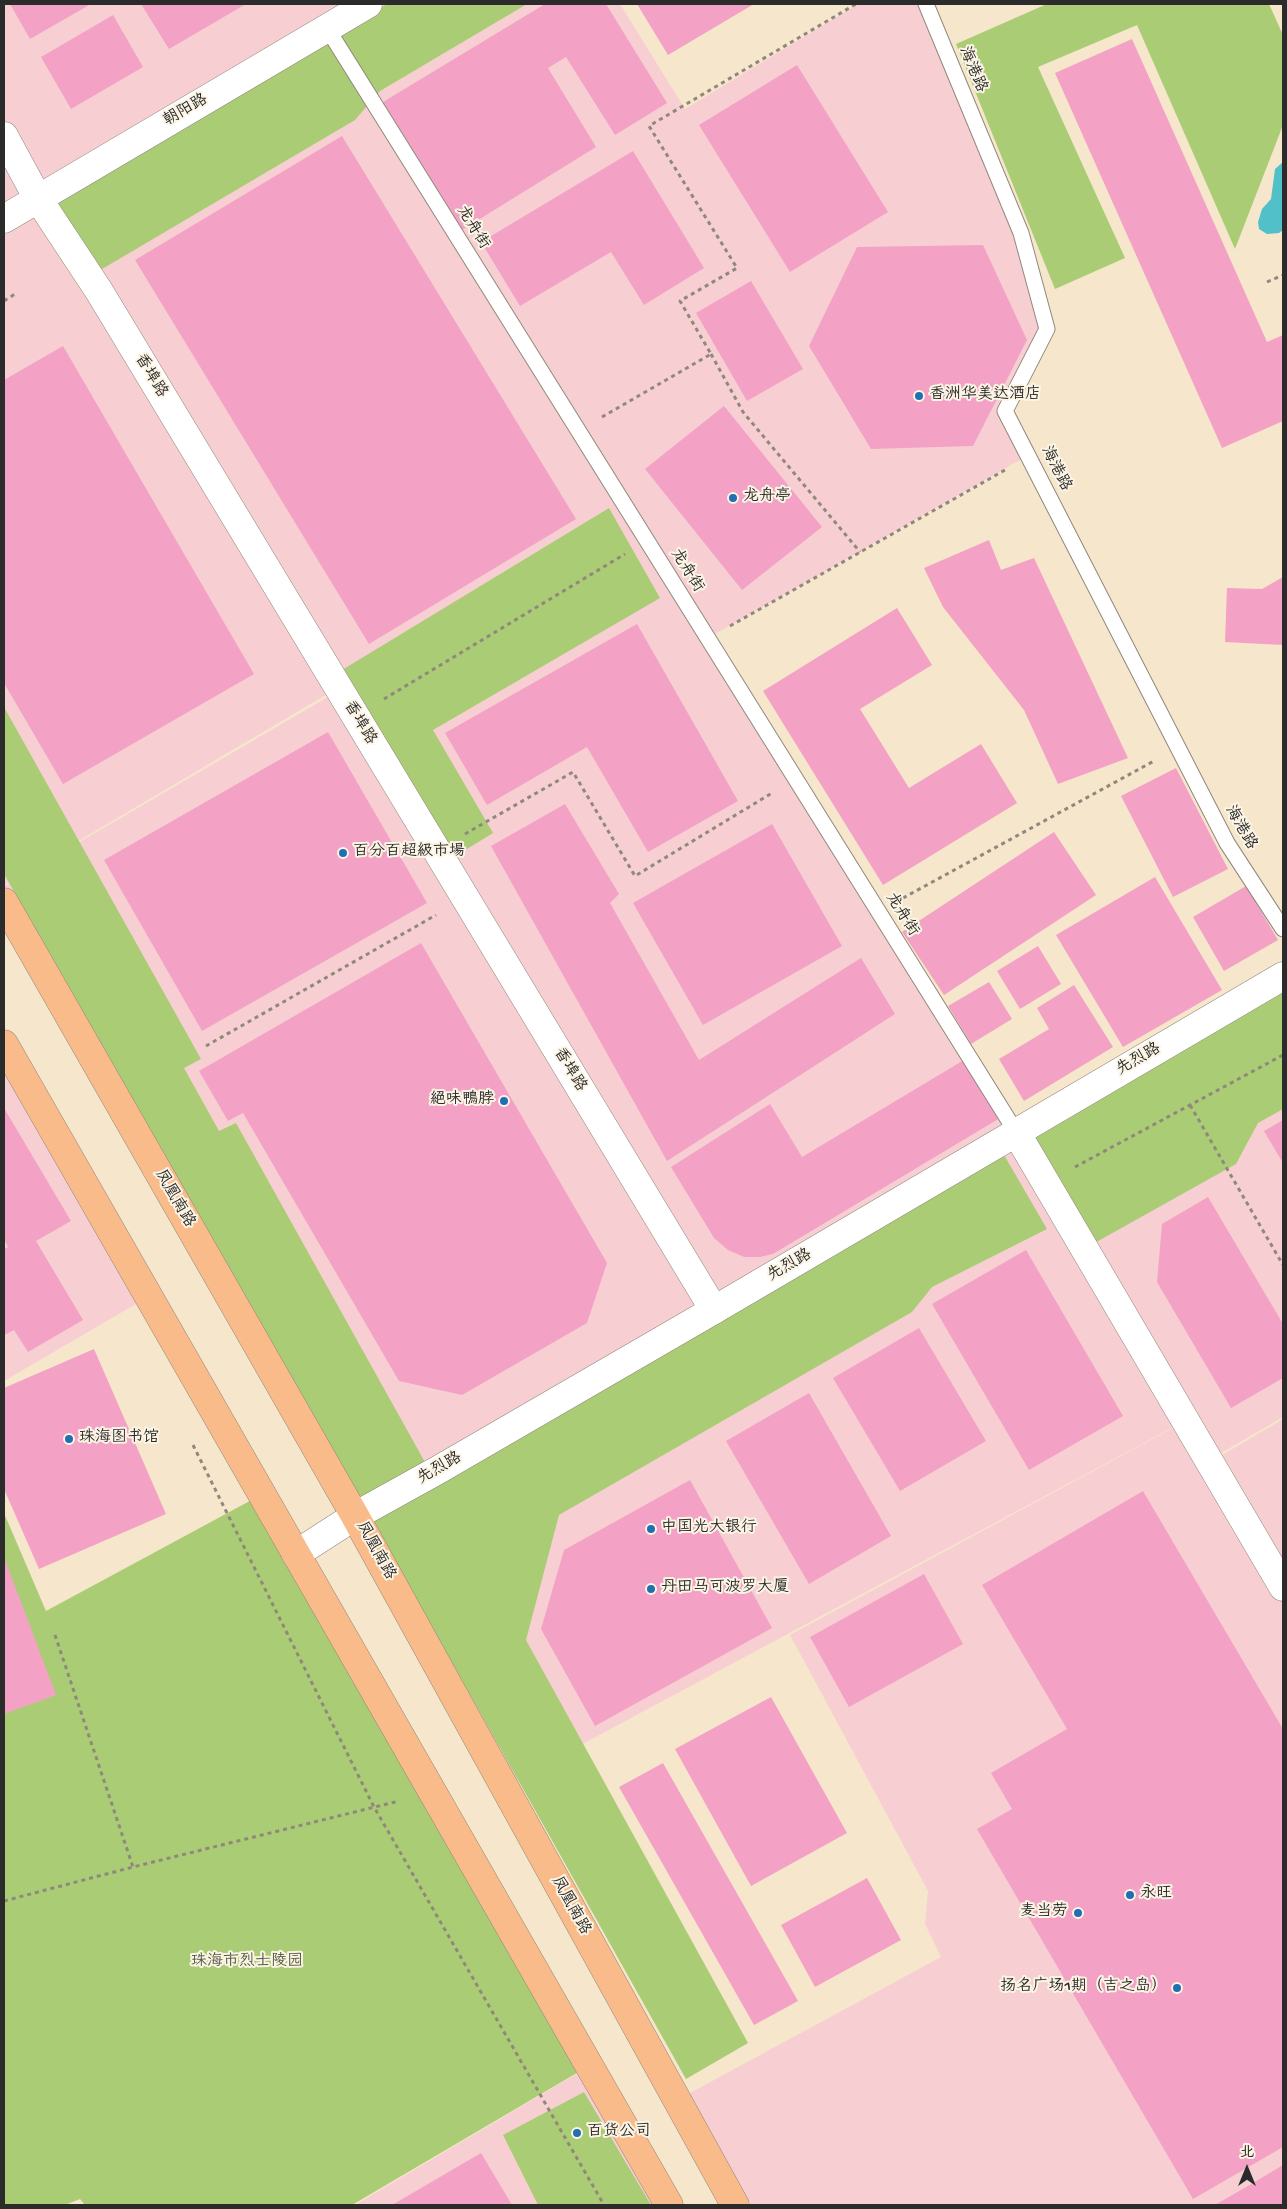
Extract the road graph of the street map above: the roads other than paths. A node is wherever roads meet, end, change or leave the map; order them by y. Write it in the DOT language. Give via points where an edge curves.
graph roads {
  1 [pos="368,4"];
  2 [pos="926,4"];
  3 [pos="327,28"];
  4 [pos="4,136"];
  5 [pos="37,197"];
  6 [pos="4,219"];
  7 [pos="4,902"];
  8 [pos="1283,929"];
  9 [pos="1283,976"];
  10 [pos="4,1044"];
  11 [pos="1016,1132"];
  12 [pos="714,1310"];
  13 [pos="355,1516"];
  14 [pos="296,1554"];
  15 [pos="1283,1588"];
  16 [pos="670,2205"];
  17 [pos="735,2205"];
  1 -- 3 [label="street, 朝阳路"];
  2 -- 8 [label="lane, 海港路" via="1021,233 1047,329 1005,411 1227,843"];
  3 -- 5 [label="street, 朝阳路"];
  3 -- 11 [label="lane, 龙舟街"];
  4 -- 5 [label="street, 香埠路"];
  5 -- 6 [label="street, 朝阳路"];
  5 -- 12 [label="street, 香埠路" via="100,291"];
  7 -- 13 [label="main road, 凤凰南路"];
  9 -- 11 [label="street, 先烈路"];
  10 -- 14 [label="main road"];
  11 -- 12 [label="street, 先烈路"];
  11 -- 15 [label="street"];
  12 -- 13 [label="street, 先烈路"];
  13 -- 14 [label="street, 先烈路"];
  13 -- 17 [label="main road, 凤凰南路"];
  14 -- 16 [label="main road"];
}
